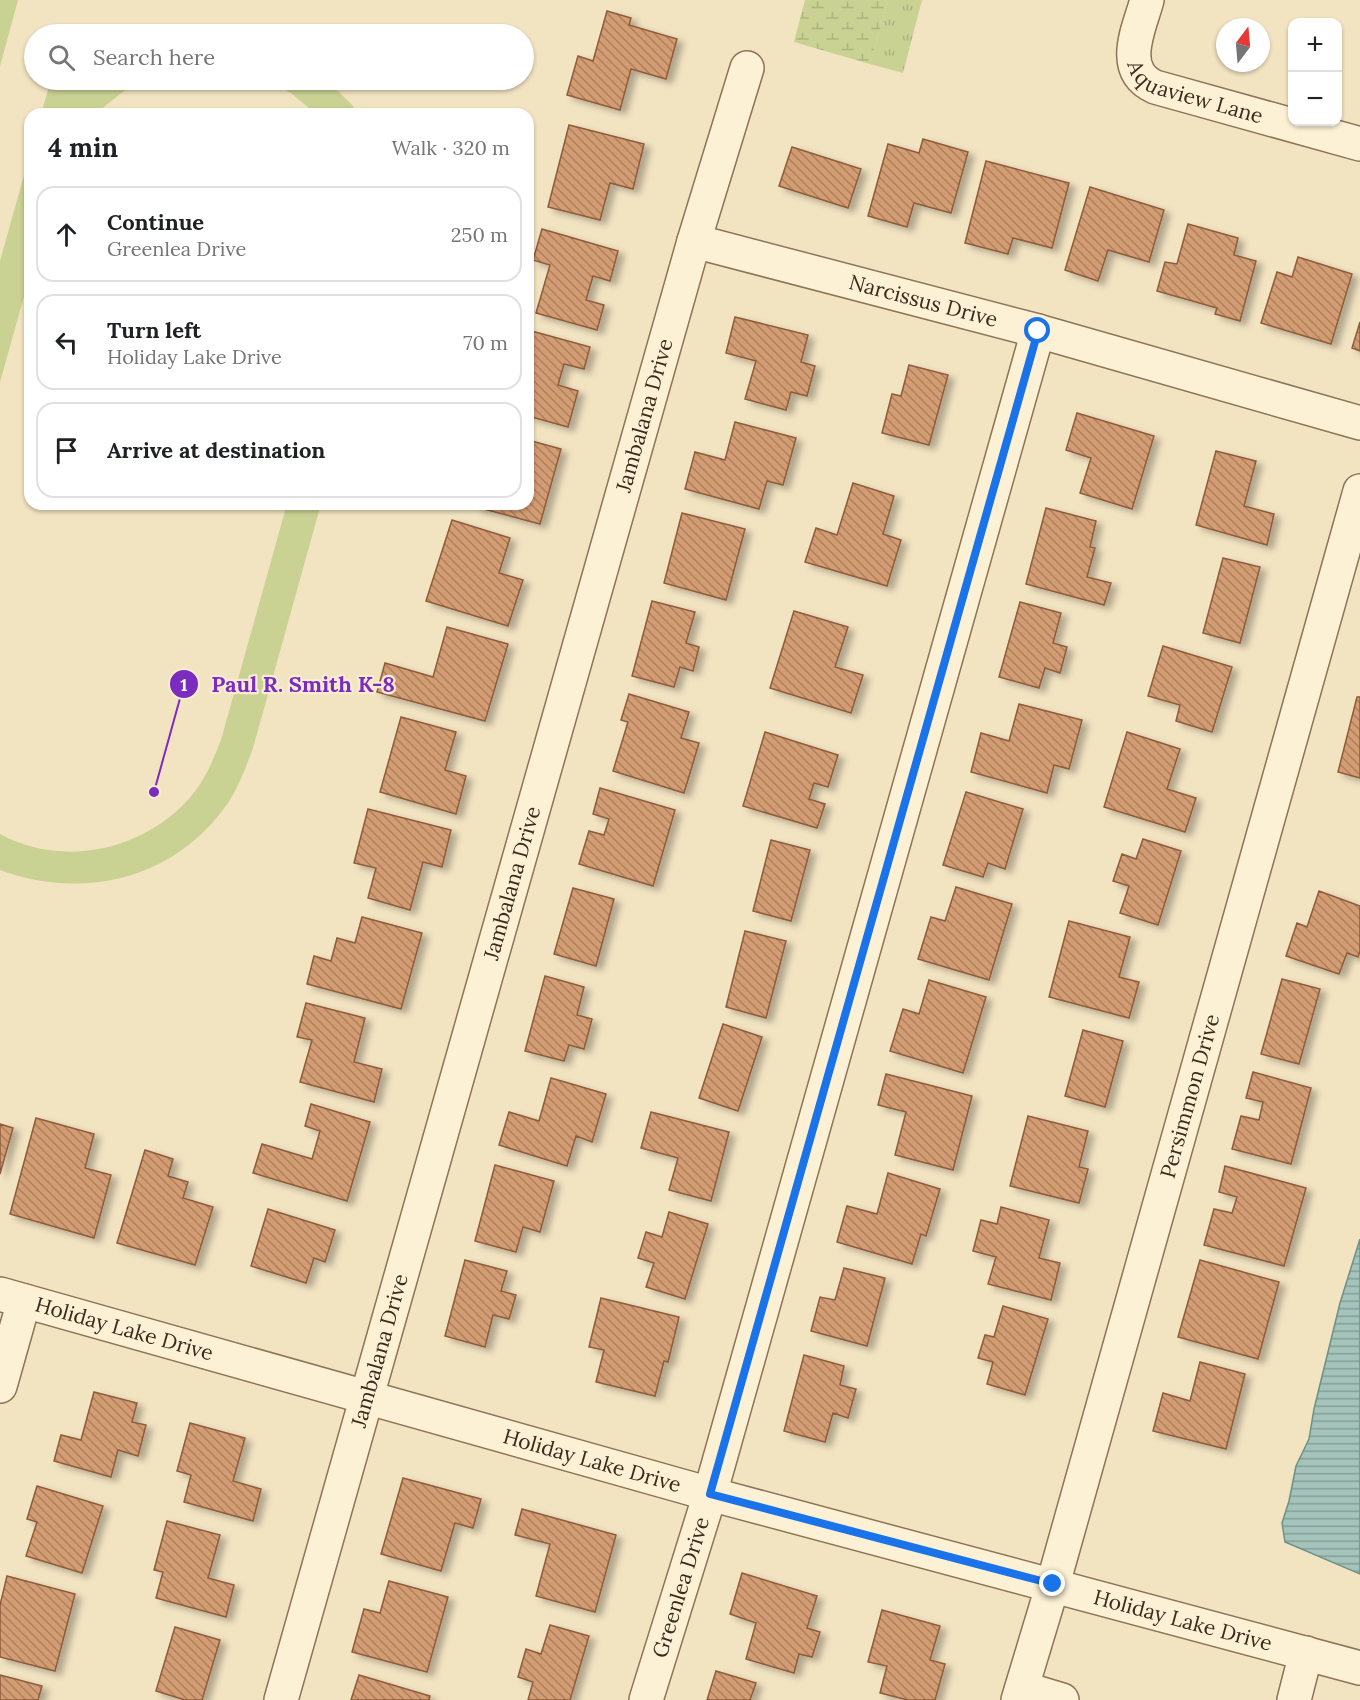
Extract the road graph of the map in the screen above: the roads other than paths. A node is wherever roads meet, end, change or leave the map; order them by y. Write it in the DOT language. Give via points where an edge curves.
graph roads {
  1 [pos="1147,0"];
  2 [pos="747,68"];
  3 [pos="1360,144"];
  4 [pos="694,241"];
  5 [pos="1038,331"];
  6 [pos="1360,423"];
  7 [pos="1360,491"];
  8 [pos="12,1298"];
  9 [pos="0,1386"];
  10 [pos="368,1397"];
  11 [pos="710,1494"];
  12 [pos="1053,1584"];
  13 [pos="1306,1653"];
  14 [pos="1360,1668"];
  15 [pos="1020,1694"];
  16 [pos="281,1700"];
  17 [pos="646,1700"];
  18 [pos="1062,1700"];
  19 [pos="1294,1700"];
  1 -- 3 [label="street, Aquaview Lane" via="1133,51 1136,69 1144,81"];
  2 -- 4 [label="street, Jambalana Drive"];
  4 -- 5 [label="street, Narcissus Drive"];
  4 -- 10 [label="street, Jambalana Drive"];
  5 -- 6 [label="street, Narcissus Drive"];
  5 -- 11 [label="street, Greenlea Drive"];
  7 -- 12 [label="street, Persimmon Drive"];
  8 -- 9 [label="street"];
  8 -- 10 [label="street, Holiday Lake Drive"];
  10 -- 11 [label="street, Holiday Lake Drive"];
  10 -- 16 [label="street, Jambalana Drive"];
  11 -- 12 [label="street, Holiday Lake Drive"];
  11 -- 17 [label="street, Greenlea Drive"];
  12 -- 13 [label="street, Holiday Lake Drive"];
  12 -- 15 [label="street, Persimmon Drive"];
  13 -- 14 [label="street, Holiday Lake Drive"];
  13 -- 19 [label="street"];
  15 -- 18 [label="street"];
}
